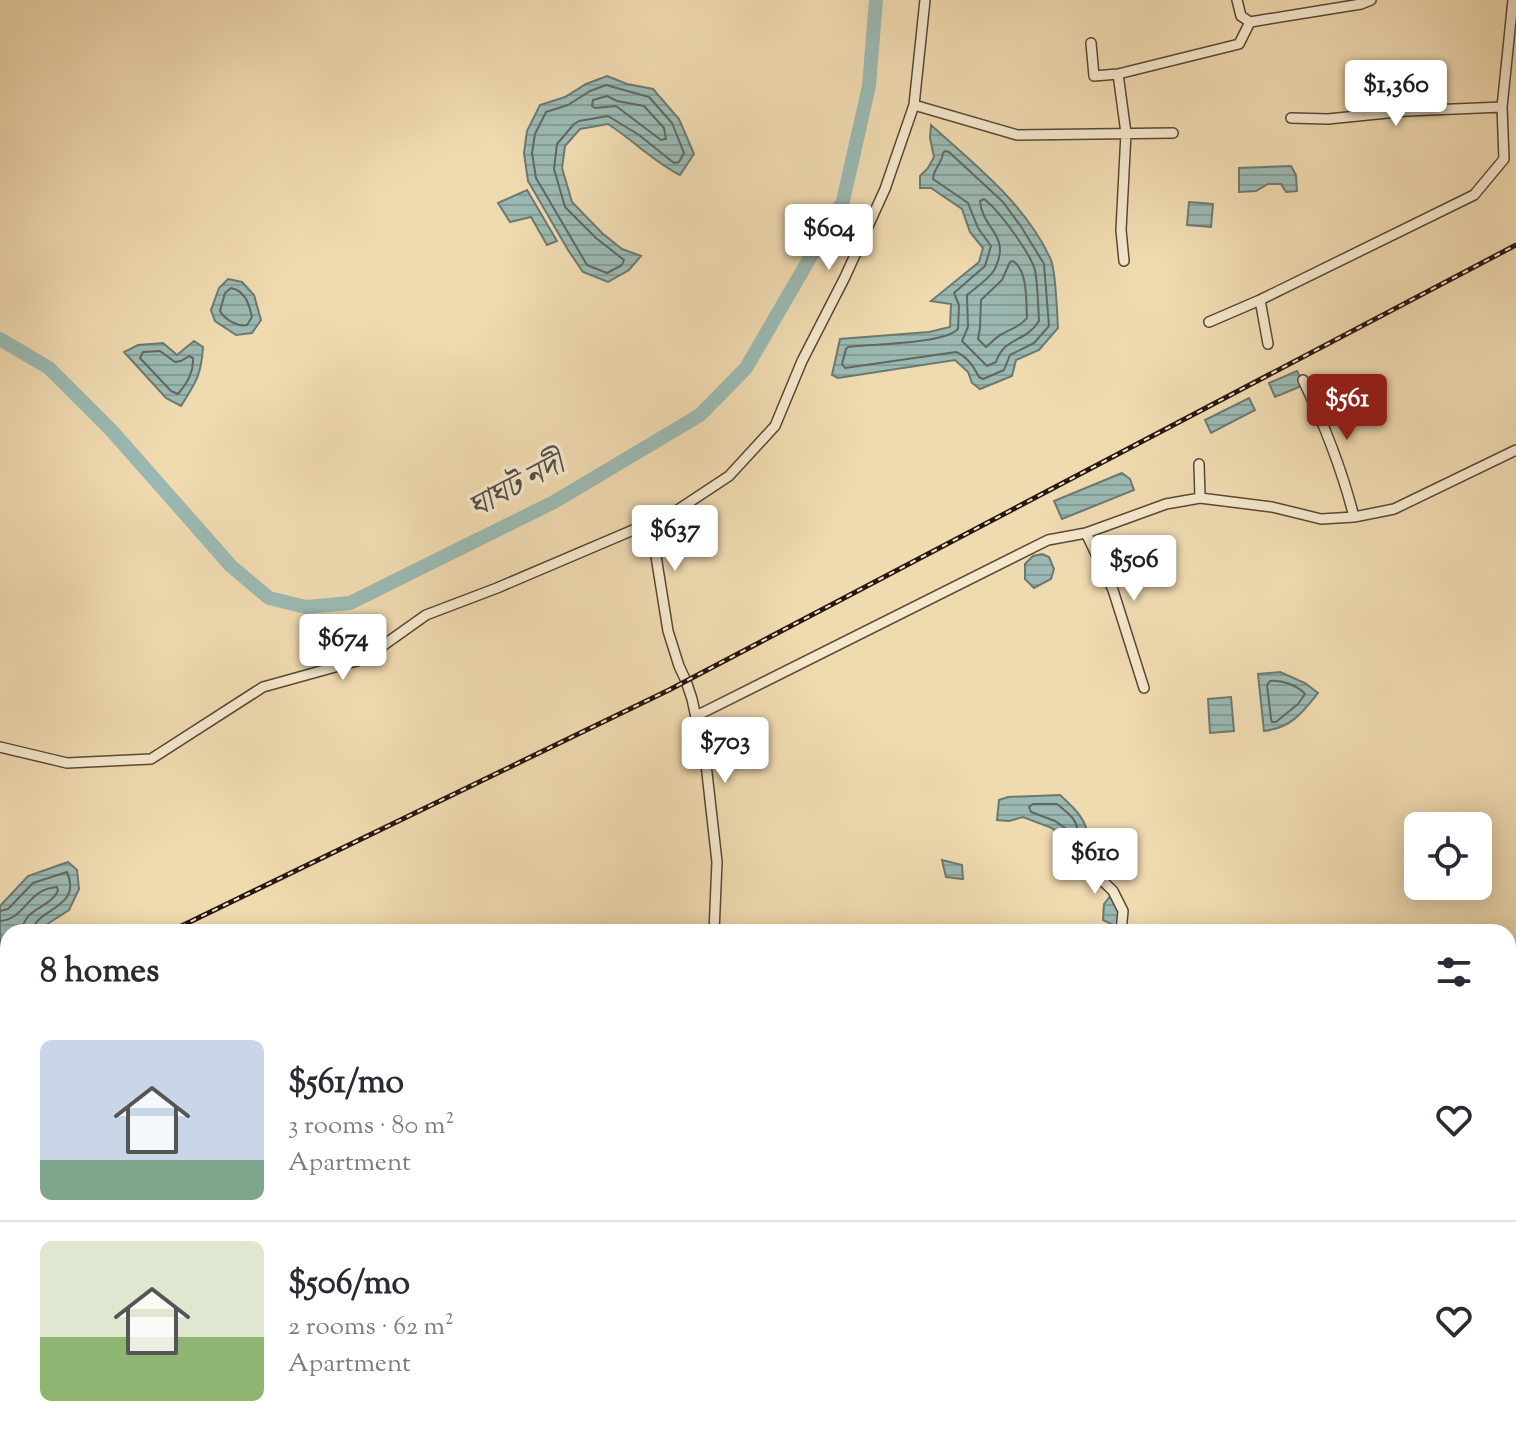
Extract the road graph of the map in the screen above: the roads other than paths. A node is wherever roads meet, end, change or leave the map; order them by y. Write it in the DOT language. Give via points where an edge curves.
graph roads {
  1 [pos="925,0"];
  2 [pos="1237,0"];
  3 [pos="1371,0"];
  4 [pos="1513,0"];
  5 [pos="1250,22"];
  6 [pos="1091,43"];
  7 [pos="1118,74"];
  8 [pos="914,105"];
  9 [pos="1502,107"];
  10 [pos="1291,118"];
  11 [pos="1126,133"];
  12 [pos="1173,133"];
  13 [pos="1124,261"];
  14 [pos="1260,300"];
  15 [pos="1209,322"];
  16 [pos="1268,344"];
  17 [pos="1303,380"];
  18 [pos="1516,450"];
  19 [pos="1199,464"];
  20 [pos="1200,498"];
  21 [pos="673,513"];
  22 [pos="1354,517"];
  23 [pos="1086,533"];
  24 [pos="1144,688"];
  25 [pos="696,716"];
  26 [pos="0,747"];
  27 [pos="1079,858"];
  28 [pos="714,924"];
  29 [pos="1122,924"];
  1 -- 8 [label="street"];
  2 -- 5 [label="street" via="1241,16"];
  3 -- 5 [label="street"];
  4 -- 9 [label="street"];
  5 -- 7 [label="street" via="1239,44"];
  6 -- 7 [label="street" via="1094,76"];
  7 -- 11 [label="street"];
  8 -- 11 [label="street" via="1017,135"];
  8 -- 21 [label="street" via="885,189 775,426 729,476"];
  9 -- 10 [label="street"];
  9 -- 14 [label="street" via="1504,159 1474,195"];
  11 -- 12 [label="street"];
  11 -- 13 [label="street"];
  14 -- 15 [label="street"];
  14 -- 16 [label="street"];
  17 -- 22 [label="street" via="1344,478"];
  18 -- 22 [label="street" via="1394,509"];
  19 -- 20 [label="street"];
  20 -- 22 [label="street" via="1321,519"];
  20 -- 23 [label="street" via="1166,504"];
  21 -- 25 [label="street" via="655,550 668,631"];
  21 -- 26 [label="street" via="426,615 364,659 263,687 151,759 67,763"];
  23 -- 24 [label="street" via="1113,590"];
  23 -- 25 [label="street" via="1048,540"];
  25 -- 28 [label="street" via="716,842"];
  27 -- 29 [label="street" via="1113,891 1123,911"];
}
